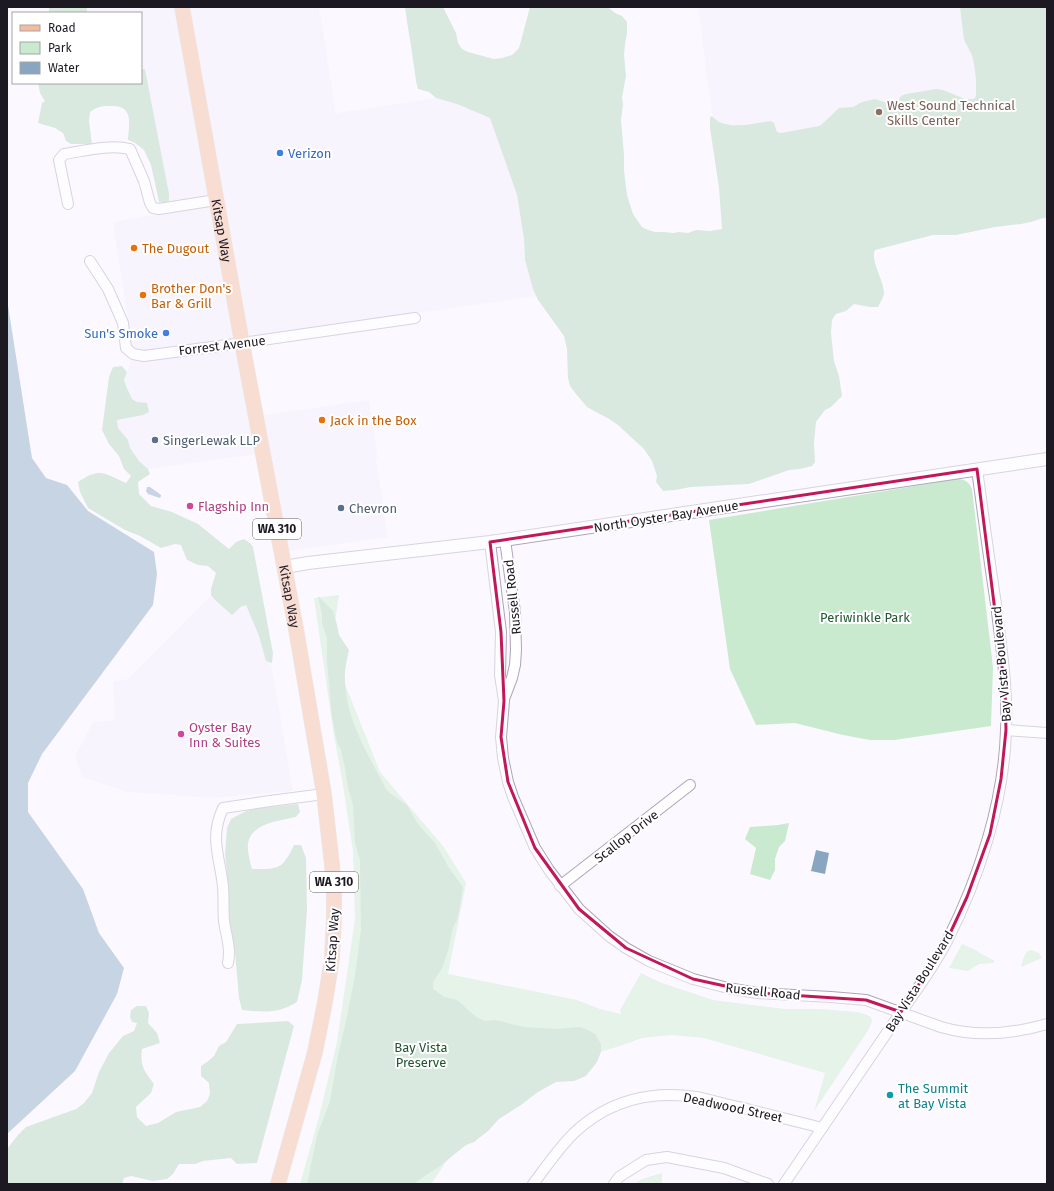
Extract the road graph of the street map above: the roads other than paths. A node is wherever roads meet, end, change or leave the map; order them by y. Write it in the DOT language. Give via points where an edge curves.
graph roads {
  1 [pos="182,7"];
  2 [pos="188,7"];
  3 [pos="186,26"];
  4 [pos="216,200"];
  5 [pos="68,204"];
  6 [pos="90,261"];
  7 [pos="415,318"];
  8 [pos="242,343"];
  9 [pos="1047,459"];
  10 [pos="977,469"];
  11 [pos="505,540"];
  12 [pos="490,542"];
  13 [pos="285,567"];
  14 [pos="504,701"];
  15 [pos="1006,730"];
  16 [pos="1047,733"];
  17 [pos="690,785"];
  18 [pos="324,794"];
  19 [pos="560,886"];
  20 [pos="228,963"];
  21 [pos="900,1012"];
  22 [pos="1047,1024"];
  23 [pos="822,1128"];
  24 [pos="278,1184"];
  25 [pos="533,1184"];
  26 [pos="614,1184"];
  27 [pos="768,1184"];
  28 [pos="784,1184"];
  1 -- 3 [label="main road, Kitsap Way / WA 310"];
  2 -- 3 [label="main road"];
  3 -- 4 [label="main road, Kitsap Way / WA 310"];
  4 -- 5 [label="street" via="153,208 130,149 116,147 64,154 59,160"];
  4 -- 8 [label="main road, Kitsap Way / WA 310"];
  6 -- 8 [label="street, Forrest Avenue" via="108,289 123,323 126,348 133,354 144,356"];
  7 -- 8 [label="street, Forrest Avenue"];
  8 -- 13 [label="main road, Kitsap Way / WA 310"];
  9 -- 10 [label="street, North Oyster Bay Avenue"];
  10 -- 11 [label="street, North Oyster Bay Avenue"];
  10 -- 15 [label="street, Bay Vista Boulevard" via="1004,668"];
  11 -- 12 [label="street, North Oyster Bay Avenue"];
  11 -- 14 [label="street, Russell Road" via="515,612 516,650 515,666"];
  12 -- 13 [label="street, North Oyster Bay Avenue"];
  12 -- 14 [label="street, Russell Road" via="501,632 500,675"];
  13 -- 18 [label="main road, Kitsap Way / WA 310"];
  14 -- 19 [label="street, Russell Road" via="501,737 508,782 535,848"];
  15 -- 16 [label="street"];
  15 -- 21 [label="street, Bay Vista Boulevard" via="996,806 979,866 946,942"];
  17 -- 19 [label="street, Scallop Drive"];
  18 -- 20 [label="street" via="223,808 218,820 216,840 223,887 224,921 230,953"];
  18 -- 24 [label="main road, Kitsap Way / WA 310" via="334,890 332,958 315,1052"];
  19 -- 21 [label="street, Russell Road" via="579,909 609,936 649,961 681,975 713,985 757,993 866,1000"];
  21 -- 22 [label="street, Russell Road" via="941,1027 969,1032 1017,1031"];
  21 -- 23 [label="street, Bay Vista Boulevard"];
  23 -- 25 [label="street, Deadwood Street" via="696,1097 645,1096 612,1106 572,1134"];
  23 -- 28 [label="street, Bay Vista Boulevard"];
  26 -- 27 [label="street" via="619,1177 646,1160 667,1157 724,1168"];
}
